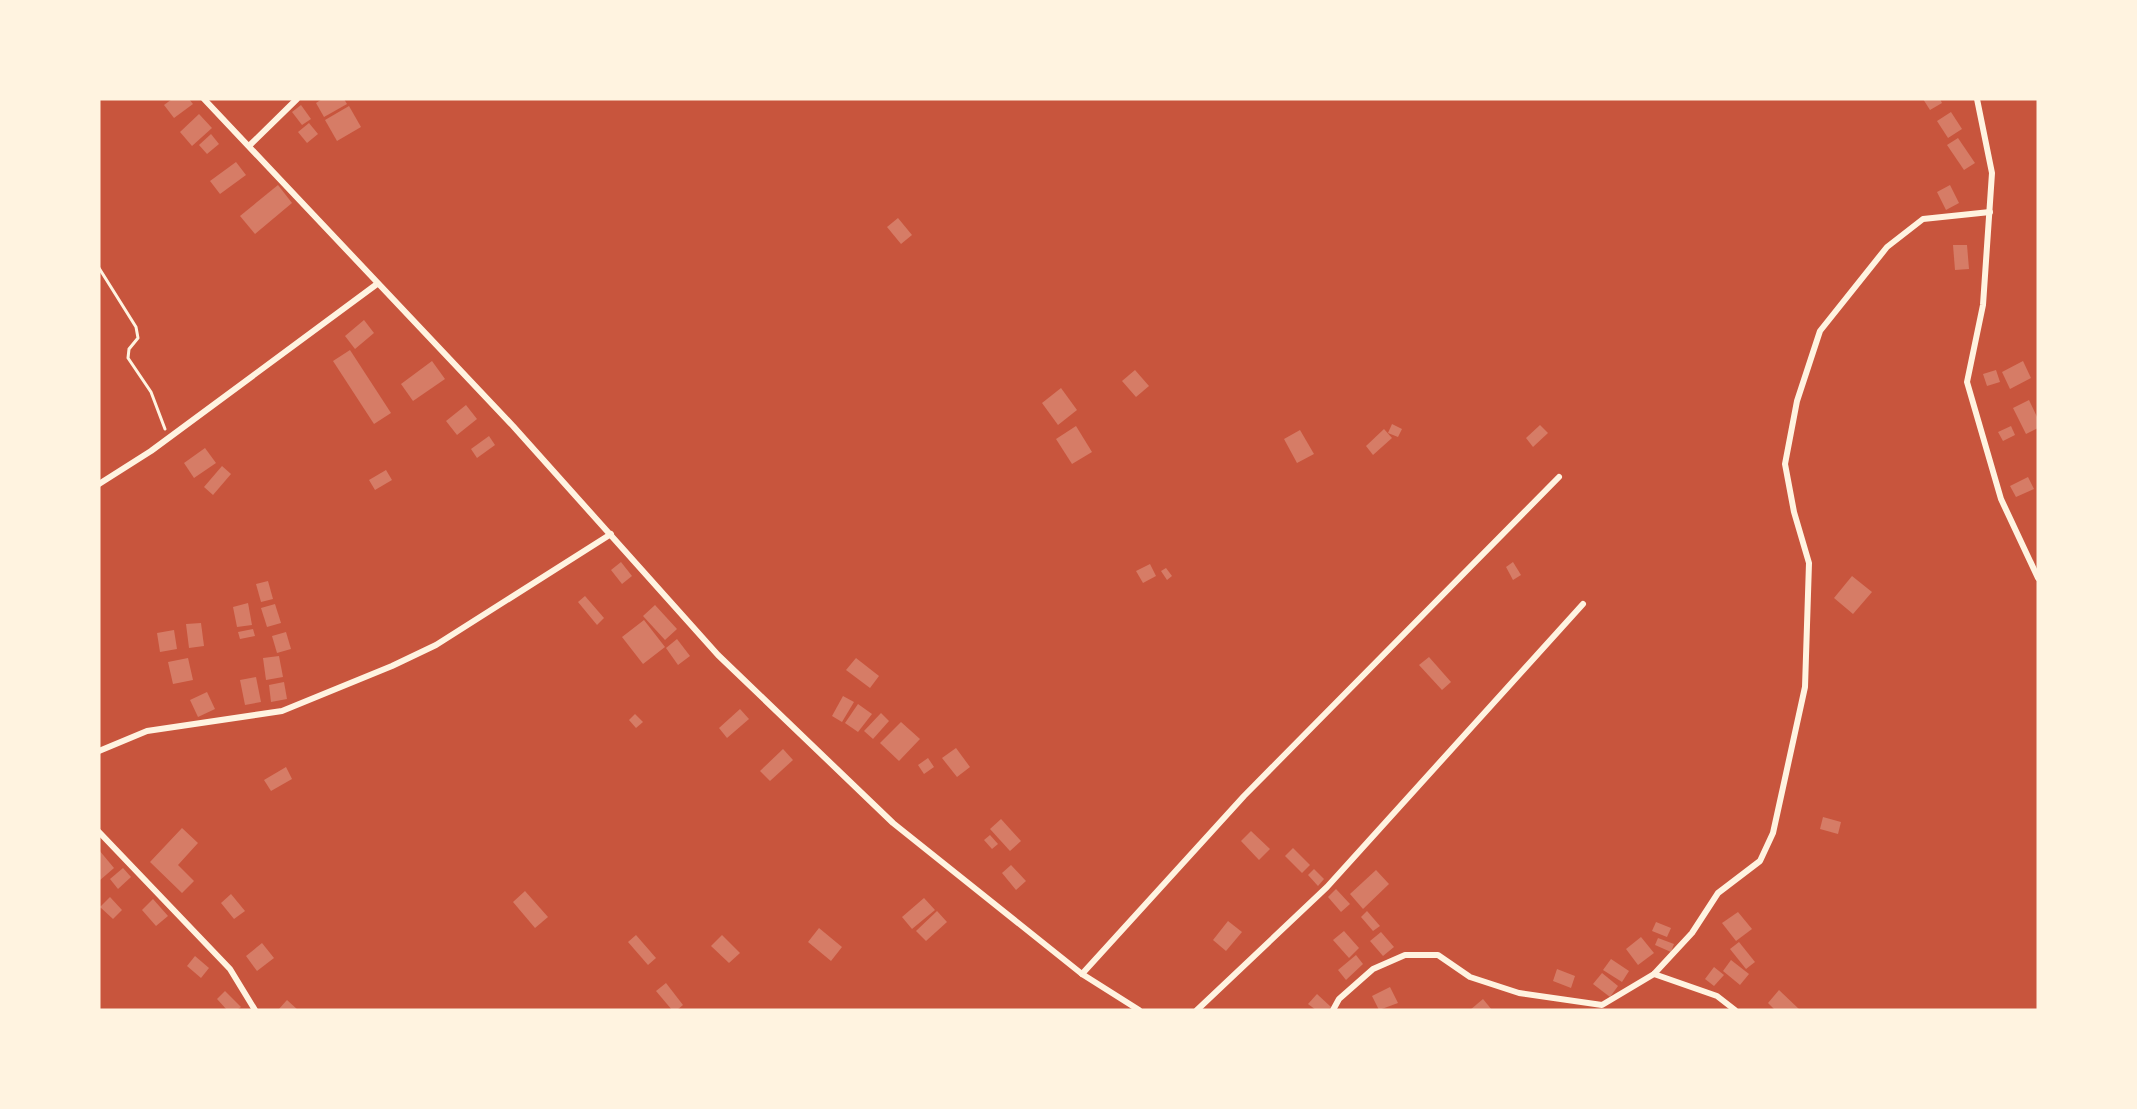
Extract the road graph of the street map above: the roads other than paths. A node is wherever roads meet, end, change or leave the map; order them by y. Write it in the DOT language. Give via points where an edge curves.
graph roads {
  1 [pos="204,99"];
  2 [pos="297,99"];
  3 [pos="1977,99"];
  4 [pos="249,146"];
  5 [pos="1990,212"];
  6 [pos="377,284"];
  7 [pos="1559,477"];
  8 [pos="99,484"];
  9 [pos="611,534"];
  10 [pos="2038,578"];
  11 [pos="1583,604"];
  12 [pos="99,751"];
  13 [pos="99,832"];
  14 [pos="1082,974"];
  15 [pos="1654,974"];
  16 [pos="255,1010"];
  17 [pos="1139,1010"];
  18 [pos="1197,1010"];
  19 [pos="1333,1010"];
  20 [pos="1735,1010"];
  1 -- 4 [label="street"];
  2 -- 4 [label="street"];
  3 -- 5 [label="street" via="1992,173"];
  4 -- 6 [label="street"];
  5 -- 10 [label="street" via="1983,305 1967,382 2001,499"];
  5 -- 15 [label="street" via="1923,219 1887,248 1820,331 1797,401 1785,464 1809,563 1805,687 1773,833 1760,861 1718,893 1692,933"];
  6 -- 8 [label="street" via="166,440"];
  6 -- 9 [label="street"];
  7 -- 14 [label="street" via="1244,796"];
  9 -- 12 [label="street" via="436,645 392,666 282,711 147,731"];
  9 -- 14 [label="street" via="718,655 893,823"];
  11 -- 18 [label="street" via="1328,887"];
  13 -- 16 [label="street" via="230,969"];
  14 -- 17 [label="street"];
  15 -- 19 [label="street" via="1602,1005 1519,993 1470,977 1438,955 1405,955 1373,969 1339,999"];
  15 -- 20 [label="street" via="1717,996"];
}
